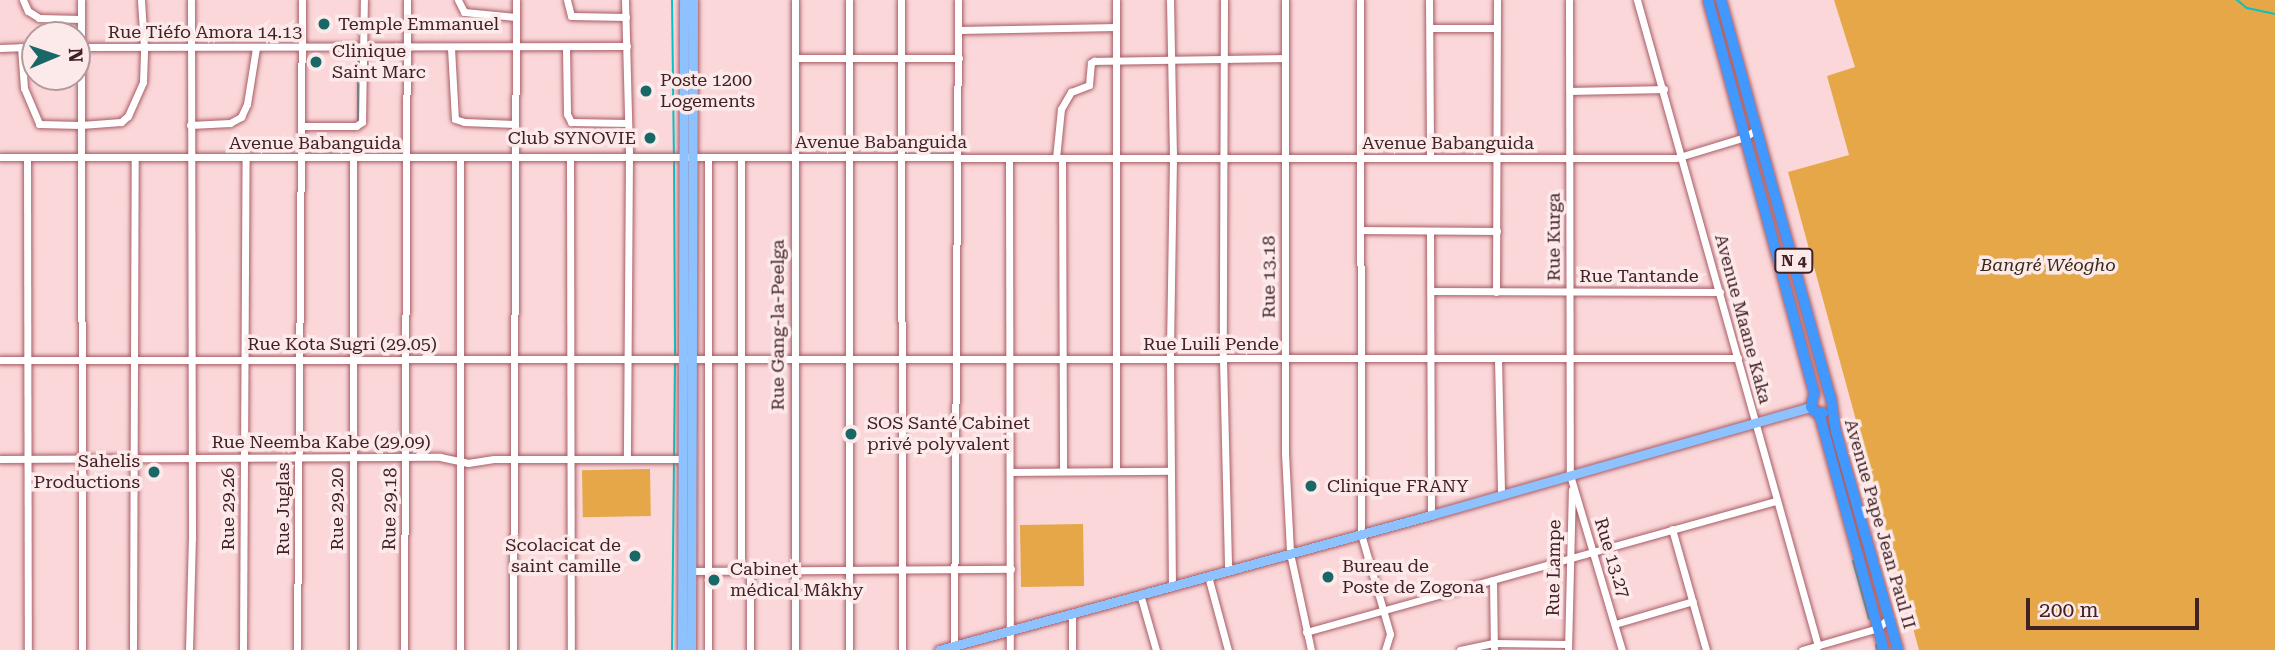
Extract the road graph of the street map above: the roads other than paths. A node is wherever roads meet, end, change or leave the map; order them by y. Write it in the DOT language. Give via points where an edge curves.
graph roads {
  1 [pos="23,0"];
  2 [pos="81,0"];
  3 [pos="141,0"];
  4 [pos="191,0"];
  5 [pos="302,0"];
  6 [pos="364,0"];
  7 [pos="407,0"];
  8 [pos="458,0"];
  9 [pos="516,0"];
  10 [pos="567,0"];
  11 [pos="625,0"];
  12 [pos="684,0"];
  13 [pos="694,0"];
  14 [pos="795,0"];
  15 [pos="849,0"];
  16 [pos="901,0"];
  17 [pos="958,0"];
  18 [pos="1116,0"];
  19 [pos="1170,0"];
  20 [pos="1224,0"];
  21 [pos="1285,0"];
  22 [pos="1360,0"];
  23 [pos="1429,0"];
  24 [pos="1497,0"];
  25 [pos="1569,0"];
  26 [pos="1637,0"];
  27 [pos="1708,0"];
  28 [pos="1721,0"];
  29 [pos="516,17"];
  30 [pos="625,17"];
  31 [pos="81,19"];
  32 [pos="1116,27"];
  33 [pos="1431,28"];
  34 [pos="1497,28"];
  35 [pos="959,30"];
  36 [pos="627,46"];
  37 [pos="21,47"];
  38 [pos="91,47"];
  39 [pos="144,47"];
  40 [pos="0,48"];
  41 [pos="192,48"];
  42 [pos="256,48"];
  43 [pos="302,48"];
  44 [pos="364,48"];
  45 [pos="407,48"];
  46 [pos="451,48"];
  47 [pos="517,48"];
  48 [pos="566,48"];
  49 [pos="795,58"];
  50 [pos="902,58"];
  51 [pos="959,58"];
  52 [pos="1171,58"];
  53 [pos="1284,58"];
  54 [pos="1116,59"];
  55 [pos="1224,59"];
  56 [pos="849,60"];
  57 [pos="1664,89"];
  58 [pos="25,91"];
  59 [pos="80,91"];
  60 [pos="1571,91"];
  61 [pos="628,123"];
  62 [pos="190,124"];
  63 [pos="515,124"];
  64 [pos="81,125"];
  65 [pos="301,126"];
  66 [pos="1757,129"];
  67 [pos="1745,137"];
  68 [pos="0,157"];
  69 [pos="27,157"];
  70 [pos="135,157"];
  71 [pos="629,157"];
  72 [pos="687,157"];
  73 [pos="708,157"];
  74 [pos="1682,157"];
  75 [pos="81,158"];
  76 [pos="189,158"];
  77 [pos="246,158"];
  78 [pos="460,158"];
  79 [pos="515,158"];
  80 [pos="570,158"];
  81 [pos="741,158"];
  82 [pos="849,158"];
  83 [pos="900,158"];
  84 [pos="957,158"];
  85 [pos="1009,158"];
  86 [pos="1059,158"];
  87 [pos="1117,158"];
  88 [pos="1173,158"];
  89 [pos="1223,158"];
  90 [pos="1284,158"];
  91 [pos="1359,158"];
  92 [pos="1430,158"];
  93 [pos="1497,158"];
  94 [pos="1569,158"];
  95 [pos="300,159"];
  96 [pos="353,159"];
  97 [pos="407,159"];
  98 [pos="793,159"];
  99 [pos="1360,230"];
  100 [pos="1430,231"];
  101 [pos="1497,231"];
  102 [pos="1432,292"];
  103 [pos="1496,292"];
  104 [pos="1570,292"];
  105 [pos="1720,292"];
  106 [pos="1738,358"];
  107 [pos="0,359"];
  108 [pos="27,359"];
  109 [pos="299,359"];
  110 [pos="353,359"];
  111 [pos="406,359"];
  112 [pos="459,359"];
  113 [pos="626,359"];
  114 [pos="1361,359"];
  115 [pos="1430,359"];
  116 [pos="1498,359"];
  117 [pos="1569,359"];
  118 [pos="80,360"];
  119 [pos="134,360"];
  120 [pos="189,360"];
  121 [pos="245,360"];
  122 [pos="515,360"];
  123 [pos="571,360"];
  124 [pos="902,360"];
  125 [pos="955,360"];
  126 [pos="1008,360"];
  127 [pos="1062,360"];
  128 [pos="1116,360"];
  129 [pos="1170,360"];
  130 [pos="1223,360"];
  131 [pos="1286,360"];
  132 [pos="688,361"];
  133 [pos="707,361"];
  134 [pos="739,361"];
  135 [pos="793,361"];
  136 [pos="850,361"];
  137 [pos="1814,394"];
  138 [pos="1830,395"];
  139 [pos="1832,407"];
  140 [pos="1815,410"];
  141 [pos="1755,422"];
  142 [pos="136,457"];
  143 [pos="26,458"];
  144 [pos="81,458"];
  145 [pos="244,458"];
  146 [pos="627,458"];
  147 [pos="0,459"];
  148 [pos="191,459"];
  149 [pos="299,459"];
  150 [pos="406,459"];
  151 [pos="515,459"];
  152 [pos="683,459"];
  153 [pos="353,460"];
  154 [pos="571,460"];
  155 [pos="460,462"];
  156 [pos="1116,470"];
  157 [pos="1063,471"];
  158 [pos="1170,471"];
  159 [pos="1010,472"];
  160 [pos="1570,475"];
  161 [pos="1572,486"];
  162 [pos="1501,495"];
  163 [pos="1776,501"];
  164 [pos="1432,515"];
  165 [pos="1672,529"];
  166 [pos="1361,534"];
  167 [pos="1595,552"];
  168 [pos="1290,553"];
  169 [pos="1570,559"];
  170 [pos="795,569"];
  171 [pos="1010,569"];
  172 [pos="708,570"];
  173 [pos="741,570"];
  174 [pos="750,570"];
  175 [pos="849,570"];
  176 [pos="902,570"];
  177 [pos="956,570"];
  178 [pos="1228,570"];
  179 [pos="692,571"];
  180 [pos="1208,576"];
  181 [pos="1493,580"];
  182 [pos="1172,586"];
  183 [pos="1140,594"];
  184 [pos="1693,601"];
  185 [pos="1383,611"];
  186 [pos="1072,615"];
  187 [pos="1890,617"];
  188 [pos="1615,624"];
  189 [pos="1878,628"];
  190 [pos="1010,631"];
  191 [pos="1306,632"];
  192 [pos="954,645"];
  193 [pos="1494,646"];
  194 [pos="1818,646"];
  195 [pos="1568,647"];
  196 [pos="28,650"];
  197 [pos="82,650"];
  198 [pos="133,650"];
  199 [pos="188,650"];
  200 [pos="243,650"];
  201 [pos="297,650"];
  202 [pos="353,650"];
  203 [pos="404,650"];
  204 [pos="460,650"];
  205 [pos="513,650"];
  206 [pos="571,650"];
  207 [pos="682,650"];
  208 [pos="691,650"];
  209 [pos="708,650"];
  210 [pos="750,650"];
  211 [pos="795,650"];
  212 [pos="849,650"];
  213 [pos="902,650"];
  214 [pos="942,650"];
  215 [pos="1010,650"];
  216 [pos="1072,650"];
  217 [pos="1156,650"];
  218 [pos="1228,650"];
  219 [pos="1311,650"];
  220 [pos="1385,650"];
  221 [pos="1460,650"];
  222 [pos="1622,650"];
  223 [pos="1706,650"];
  224 [pos="1802,650"];
  225 [pos="1884,650"];
  226 [pos="1898,650"];
  1 -- 31 [label="street" via="40,18"];
  2 -- 31 [label="street"];
  3 -- 39 [label="street"];
  4 -- 41 [label="street"];
  5 -- 43 [label="street, Rue Juglas"];
  6 -- 44 [label="street"];
  7 -- 45 [label="street, Rue 29.18"];
  8 -- 29 [label="street" via="464,12"];
  9 -- 29 [label="street"];
  10 -- 30 [label="street" via="570,16"];
  11 -- 30 [label="street"];
  12 -- 72 [label="main road"];
  13 -- 72 [label="main road"];
  14 -- 49 [label="street, Rue Gang-la-Peelga"];
  15 -- 56 [label="street"];
  16 -- 50 [label="street"];
  17 -- 35 [label="street"];
  18 -- 32 [label="street"];
  19 -- 52 [label="street"];
  20 -- 55 [label="street"];
  21 -- 53 [label="street, Rue 13.18"];
  22 -- 91 [label="street"];
  23 -- 33 [label="street"];
  24 -- 34 [label="street"];
  25 -- 60 [label="street, Rue Kurga"];
  26 -- 57 [label="street, Avenue Maane Kaka"];
  27 -- 67 [label="highway, N 4"];
  28 -- 66 [label="highway, N 4"];
  29 -- 47 [label="street"];
  30 -- 36 [label="street"];
  32 -- 35 [label="street"];
  32 -- 54 [label="street"];
  33 -- 34 [label="street"];
  33 -- 92 [label="street"];
  34 -- 93 [label="street"];
  35 -- 51 [label="street"];
  36 -- 48 [label="street, Rue Tiéfo Amora 14.13"];
  36 -- 61 [label="street"];
  37 -- 40 [label="street"];
  38 -- 39 [label="street, Rue Tiéfo Amora 14.13"];
  39 -- 41 [label="street, Rue Tiéfo Amora 14.13"];
  39 -- 64 [label="street" via="143,82 128,117 116,123"];
  41 -- 42 [label="street, Rue Tiéfo Amora 14.13"];
  41 -- 62 [label="street"];
  42 -- 43 [label="street, Rue Tiéfo Amora 14.13"];
  42 -- 62 [label="street" via="241,117"];
  43 -- 44 [label="street, Rue Tiéfo Amora 14.13"];
  43 -- 65 [label="street, Rue Juglas"];
  44 -- 45 [label="street, Rue Tiéfo Amora 14.13"];
  44 -- 65 [label="street" via="361,124"];
  45 -- 46 [label="street, Rue Tiéfo Amora 14.13"];
  45 -- 97 [label="street, Rue 29.18"];
  46 -- 47 [label="street, Rue Tiéfo Amora 14.13"];
  46 -- 63 [label="street" via="453,114 460,122"];
  47 -- 48 [label="street, Rue Tiéfo Amora 14.13"];
  47 -- 63 [label="street"];
  48 -- 61 [label="street" via="567,114 574,124"];
  49 -- 56 [label="street"];
  49 -- 98 [label="street, Rue Gang-la-Peelga"];
  50 -- 51 [label="street"];
  50 -- 56 [label="street"];
  50 -- 83 [label="street"];
  51 -- 84 [label="street"];
  52 -- 54 [label="street"];
  52 -- 55 [label="street"];
  52 -- 88 [label="street"];
  53 -- 55 [label="street"];
  53 -- 90 [label="street, Rue 13.18"];
  54 -- 86 [label="street" via="1091,63 1088,85 1071,92 1061,109"];
  54 -- 87 [label="street"];
  55 -- 89 [label="street"];
  56 -- 82 [label="street"];
  57 -- 60 [label="street"];
  57 -- 74 [label="street, Avenue Maane Kaka"];
  58 -- 64 [label="street" via="36,121"];
  59 -- 64 [label="street"];
  60 -- 94 [label="street, Rue Kurga"];
  61 -- 71 [label="street"];
  62 -- 76 [label="street"];
  63 -- 79 [label="street"];
  64 -- 75 [label="street"];
  65 -- 95 [label="street, Rue Juglas"];
  66 -- 67 [label="street, Avenue Babanguida"];
  66 -- 138 [label="highway, N 4"];
  67 -- 74 [label="street, Avenue Babanguida"];
  67 -- 137 [label="highway, N 4"];
  68 -- 69 [label="street, Avenue Babanguida"];
  69 -- 75 [label="street, Avenue Babanguida"];
  69 -- 108 [label="street"];
  70 -- 75 [label="street, Avenue Babanguida"];
  70 -- 76 [label="street, Avenue Babanguida"];
  70 -- 119 [label="street"];
  71 -- 72 [label="street, Avenue Babanguida"];
  71 -- 80 [label="street, Avenue Babanguida"];
  71 -- 113 [label="street"];
  72 -- 73 [label="street, Avenue Babanguida"];
  72 -- 132 [label="main road"];
  73 -- 81 [label="street, Avenue Babanguida"];
  73 -- 133 [label="street"];
  74 -- 94 [label="street, Avenue Babanguida"];
  74 -- 105 [label="street, Avenue Maane Kaka"];
  75 -- 118 [label="street"];
  76 -- 77 [label="street, Avenue Babanguida"];
  76 -- 120 [label="street"];
  77 -- 95 [label="street, Avenue Babanguida"];
  77 -- 121 [label="street, Rue 29.26"];
  78 -- 79 [label="street, Avenue Babanguida"];
  78 -- 97 [label="street, Avenue Babanguida"];
  78 -- 112 [label="street"];
  79 -- 80 [label="street, Avenue Babanguida"];
  79 -- 122 [label="street"];
  80 -- 123 [label="street"];
  81 -- 98 [label="street, Avenue Babanguida"];
  81 -- 134 [label="street"];
  82 -- 83 [label="street, Avenue Babanguida"];
  82 -- 98 [label="street, Avenue Babanguida"];
  82 -- 136 [label="street"];
  83 -- 84 [label="street, Avenue Babanguida"];
  83 -- 124 [label="street"];
  84 -- 85 [label="street, Avenue Babanguida"];
  84 -- 125 [label="street"];
  85 -- 86 [label="street, Avenue Babanguida"];
  85 -- 126 [label="street"];
  86 -- 87 [label="street, Avenue Babanguida"];
  86 -- 127 [label="street"];
  87 -- 88 [label="street, Avenue Babanguida"];
  87 -- 128 [label="street"];
  88 -- 89 [label="street, Avenue Babanguida"];
  88 -- 129 [label="street"];
  89 -- 90 [label="street, Avenue Babanguida"];
  89 -- 130 [label="street"];
  90 -- 91 [label="street, Avenue Babanguida"];
  90 -- 131 [label="street, Rue 13.18"];
  91 -- 92 [label="street, Avenue Babanguida"];
  91 -- 99 [label="street"];
  92 -- 93 [label="street, Avenue Babanguida"];
  93 -- 94 [label="street, Avenue Babanguida"];
  93 -- 101 [label="street"];
  94 -- 104 [label="street, Rue Kurga"];
  95 -- 96 [label="street, Avenue Babanguida"];
  95 -- 109 [label="street, Rue Juglas"];
  96 -- 97 [label="street, Avenue Babanguida"];
  96 -- 110 [label="street, Rue 29.20"];
  97 -- 111 [label="street, Rue 29.18"];
  98 -- 135 [label="street, Rue Gang-la-Peelga"];
  99 -- 100 [label="street"];
  99 -- 114 [label="street"];
  100 -- 101 [label="street"];
  100 -- 102 [label="street"];
  101 -- 103 [label="street"];
  102 -- 103 [label="street, Rue Tantande"];
  102 -- 115 [label="street"];
  103 -- 104 [label="street, Rue Tantande"];
  104 -- 105 [label="street, Rue Tantande"];
  104 -- 117 [label="street, Rue Kurga"];
  105 -- 106 [label="street, Avenue Maane Kaka"];
  106 -- 117 [label="street, Rue Luili Pende"];
  106 -- 141 [label="street, Avenue Maane Kaka"];
  107 -- 108 [label="street, Rue Kota Sugri (29.05)"];
  108 -- 118 [label="street, Rue Kota Sugri (29.05)"];
  108 -- 143 [label="street"];
  109 -- 110 [label="street, Rue Kota Sugri (29.05)"];
  109 -- 121 [label="street, Rue Kota Sugri (29.05)"];
  109 -- 149 [label="street, Rue Juglas"];
  110 -- 111 [label="street, Rue Kota Sugri (29.05)"];
  110 -- 153 [label="street, Rue 29.20"];
  111 -- 112 [label="street, Rue Kota Sugri (29.05)"];
  111 -- 150 [label="street, Rue 29.18"];
  112 -- 122 [label="street, Rue Kota Sugri (29.05)"];
  112 -- 155 [label="street"];
  113 -- 123 [label="street, Rue Kota Sugri (29.05)"];
  113 -- 132 [label="street, Rue Kota Sugri (29.05)"];
  113 -- 146 [label="street"];
  114 -- 115 [label="street, Rue Luili Pende"];
  114 -- 131 [label="street, Rue Luili Pende"];
  114 -- 166 [label="street"];
  115 -- 116 [label="street, Rue Luili Pende"];
  115 -- 164 [label="street"];
  116 -- 117 [label="street, Rue Luili Pende"];
  116 -- 162 [label="street"];
  117 -- 160 [label="street, Rue Kurga"];
  118 -- 119 [label="street, Rue Kota Sugri (29.05)"];
  118 -- 144 [label="street"];
  119 -- 120 [label="street, Rue Kota Sugri (29.05)"];
  119 -- 142 [label="street"];
  120 -- 121 [label="street, Rue Kota Sugri (29.05)"];
  120 -- 148 [label="street"];
  121 -- 145 [label="street, Rue 29.26"];
  122 -- 123 [label="street, Rue Kota Sugri (29.05)"];
  122 -- 151 [label="street"];
  123 -- 154 [label="street"];
  124 -- 125 [label="street, Rue Luili Pende"];
  124 -- 136 [label="street, Rue Luili Pende"];
  124 -- 176 [label="street"];
  125 -- 126 [label="street, Rue Luili Pende"];
  125 -- 177 [label="street"];
  126 -- 127 [label="street, Rue Luili Pende"];
  126 -- 159 [label="street"];
  127 -- 128 [label="street, Rue Luili Pende"];
  127 -- 157 [label="street"];
  128 -- 129 [label="street, Rue Luili Pende"];
  128 -- 156 [label="street"];
  129 -- 130 [label="street, Rue Luili Pende"];
  129 -- 158 [label="street"];
  130 -- 131 [label="street, Rue Luili Pende"];
  130 -- 178 [label="street"];
  131 -- 168 [label="street, Rue 13.18"];
  132 -- 133 [label="street, Rue Luili Pende"];
  132 -- 152 [label="main road"];
  132 -- 179 [label="main road"];
  133 -- 134 [label="street, Rue Luili Pende"];
  133 -- 172 [label="street"];
  134 -- 135 [label="street, Rue Luili Pende"];
  134 -- 173 [label="street"];
  135 -- 136 [label="street, Rue Luili Pende"];
  135 -- 170 [label="street, Rue Gang-la-Peelga"];
  136 -- 175 [label="street"];
  137 -- 138 [label="highway"];
  137 -- 140 [label="highway, N 4"];
  138 -- 139 [label="highway, N 4"];
  139 -- 140 [label="highway"];
  139 -- 187 [label="highway, Avenue Pape Jean Paul II / N 4"];
  140 -- 141 [label="main road"];
  140 -- 189 [label="highway, Avenue Pape Jean Paul II / N 4"];
  141 -- 160 [label="main road"];
  141 -- 163 [label="street, Avenue Maane Kaka"];
  142 -- 144 [label="street, Rue Neemba Kabe (29.09)"];
  142 -- 148 [label="street, Rue Neemba Kabe (29.09)"];
  142 -- 198 [label="street"];
  143 -- 144 [label="street, Rue Neemba Kabe (29.09)"];
  143 -- 147 [label="street, Rue Neemba Kabe (29.09)"];
  143 -- 196 [label="street"];
  144 -- 197 [label="street"];
  145 -- 148 [label="street, Rue Neemba Kabe (29.09)"];
  145 -- 149 [label="street, Rue Neemba Kabe (29.09)"];
  145 -- 200 [label="street, Rue 29.26"];
  146 -- 152 [label="street, Rue Neemba Kabe (29.09)"];
  146 -- 154 [label="street, Rue Neemba Kabe (29.09)"];
  148 -- 199 [label="street"];
  149 -- 153 [label="street, Rue Neemba Kabe (29.09)"];
  149 -- 201 [label="street, Rue Juglas"];
  150 -- 153 [label="street, Rue Neemba Kabe (29.09)"];
  150 -- 155 [label="street, Rue Neemba Kabe (29.09)" via="440,457"];
  150 -- 203 [label="street, Rue 29.18"];
  151 -- 154 [label="street, Rue Neemba Kabe (29.09)"];
  151 -- 155 [label="street, Rue Neemba Kabe (29.09)"];
  151 -- 205 [label="street"];
  152 -- 207 [label="main road"];
  153 -- 202 [label="street, Rue 29.20"];
  154 -- 206 [label="street"];
  155 -- 204 [label="street"];
  156 -- 157 [label="street"];
  156 -- 158 [label="street"];
  157 -- 159 [label="street"];
  158 -- 182 [label="street"];
  159 -- 171 [label="street"];
  160 -- 161 [label="street, Rue 13.27"];
  160 -- 162 [label="main road"];
  161 -- 167 [label="street, Rue 13.27"];
  161 -- 169 [label="street, Rue Lampe"];
  162 -- 164 [label="main road"];
  163 -- 165 [label="street"];
  163 -- 194 [label="street, Avenue Maane Kaka"];
  164 -- 166 [label="main road"];
  165 -- 167 [label="street"];
  165 -- 184 [label="street"];
  166 -- 168 [label="main road"];
  166 -- 185 [label="street"];
  167 -- 169 [label="street"];
  167 -- 188 [label="street, Rue 13.27"];
  168 -- 178 [label="main road"];
  168 -- 191 [label="street, Rue 13.18"];
  169 -- 181 [label="street"];
  169 -- 195 [label="street, Rue Lampe"];
  170 -- 174 [label="street"];
  170 -- 175 [label="street"];
  170 -- 211 [label="street, Rue Gang-la-Peelga"];
  171 -- 177 [label="street"];
  171 -- 190 [label="street"];
  172 -- 173 [label="street"];
  172 -- 179 [label="street"];
  172 -- 209 [label="street"];
  173 -- 174 [label="street"];
  174 -- 210 [label="street"];
  175 -- 176 [label="street"];
  175 -- 212 [label="street"];
  176 -- 177 [label="street"];
  176 -- 213 [label="street"];
  177 -- 192 [label="street"];
  178 -- 180 [label="main road"];
  179 -- 208 [label="main road"];
  180 -- 182 [label="main road"];
  180 -- 218 [label="street"];
  181 -- 185 [label="street"];
  181 -- 193 [label="street"];
  182 -- 183 [label="main road"];
  183 -- 186 [label="main road"];
  183 -- 217 [label="street"];
  184 -- 188 [label="street"];
  184 -- 223 [label="street"];
  185 -- 191 [label="street"];
  185 -- 220 [label="street" via="1390,639"];
  186 -- 190 [label="main road"];
  186 -- 216 [label="street"];
  187 -- 189 [label="street"];
  187 -- 226 [label="highway, Avenue Pape Jean Paul II / N 4"];
  188 -- 222 [label="street, Rue 13.27"];
  189 -- 194 [label="street"];
  189 -- 225 [label="highway, Avenue Pape Jean Paul II / N 4"];
  190 -- 192 [label="main road"];
  190 -- 215 [label="street"];
  191 -- 219 [label="street, Rue 13.18"];
  192 -- 214 [label="main road"];
  193 -- 195 [label="street"];
  193 -- 221 [label="street"];
  194 -- 224 [label="street"];
}
